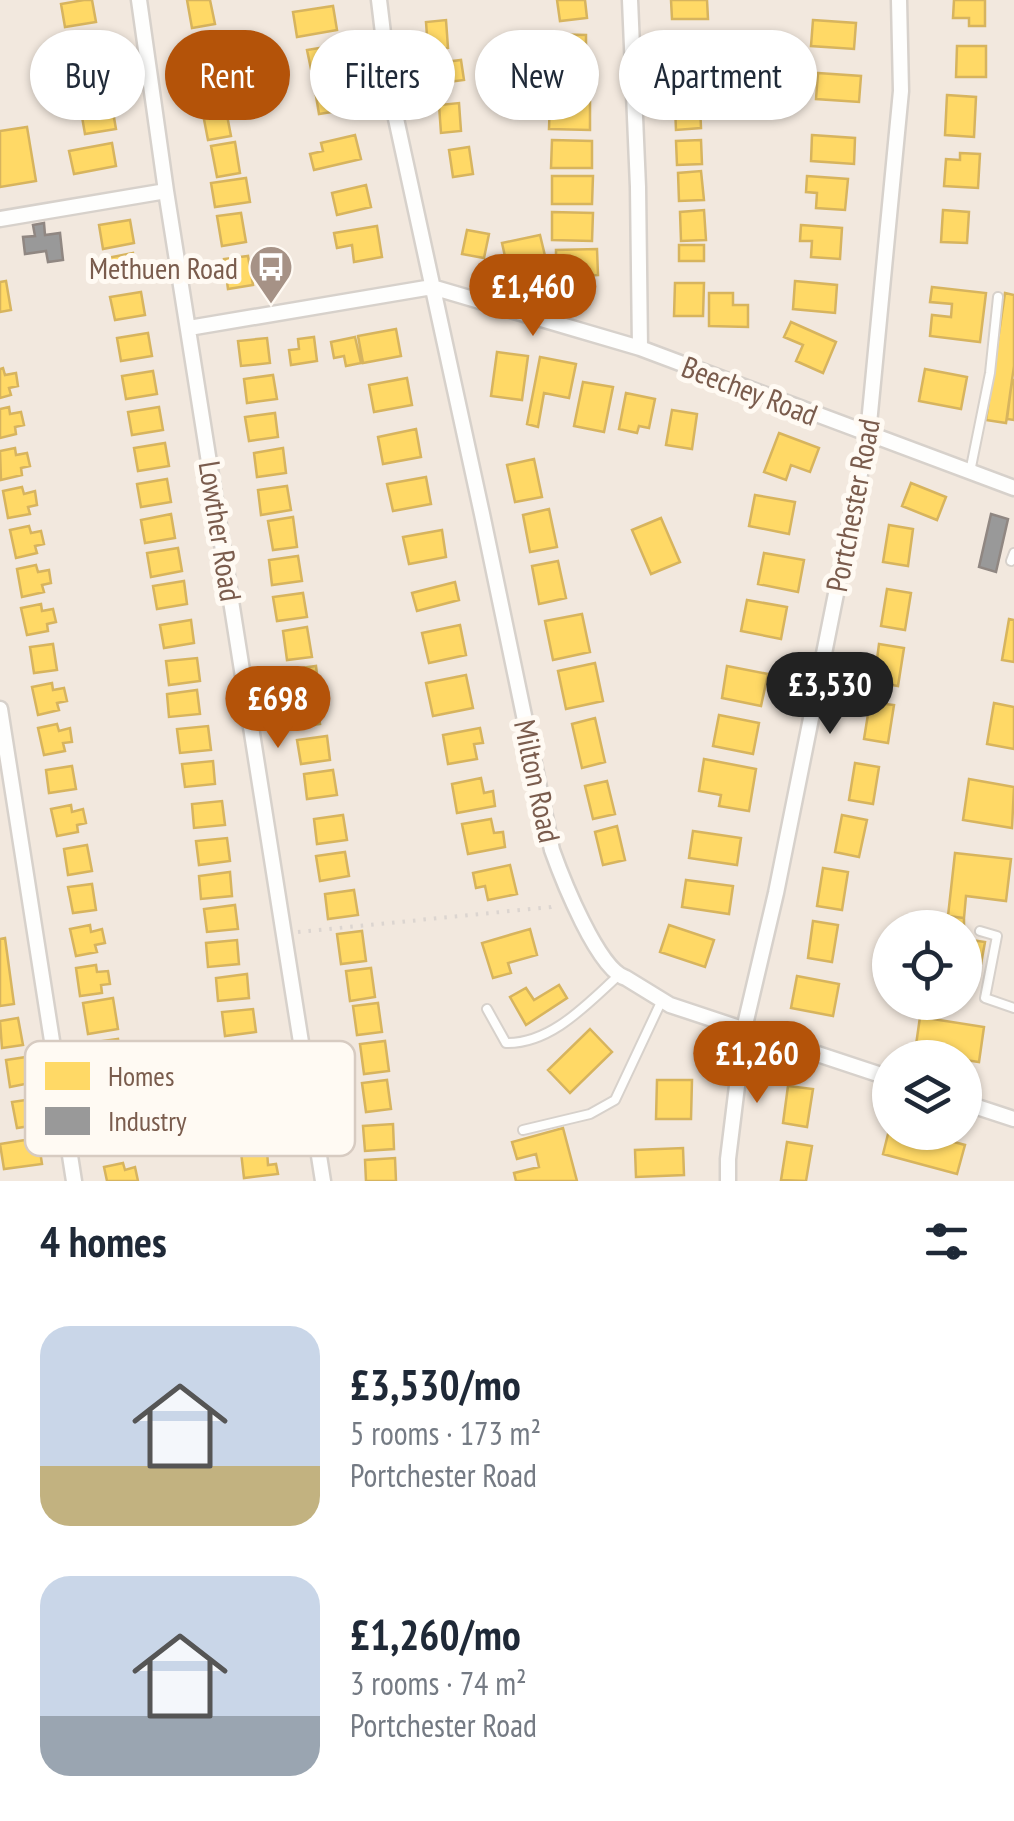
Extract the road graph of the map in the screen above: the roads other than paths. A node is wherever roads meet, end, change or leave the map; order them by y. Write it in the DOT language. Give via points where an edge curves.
graph roads {
  1 [pos="139,0"];
  2 [pos="380,0"];
  3 [pos="630,0"];
  4 [pos="899,0"];
  5 [pos="166,191"];
  6 [pos="0,219"];
  7 [pos="432,287"];
  8 [pos="998,297"];
  9 [pos="189,328"];
  10 [pos="640,348"];
  11 [pos="868,434"];
  12 [pos="970,472"];
  13 [pos="1014,488"];
  14 [pos="0,709"];
  15 [pos="982,931"];
  16 [pos="618,976"];
  17 [pos="662,1000"];
  18 [pos="1014,1008"];
  19 [pos="487,1009"];
  20 [pos="744,1029"];
  21 [pos="52,1041"];
  22 [pos="301,1041"];
  23 [pos="872,1072"];
  24 [pos="982,1109"];
  25 [pos="1014,1119"];
  26 [pos="522,1130"];
  27 [pos="70,1156"];
  28 [pos="319,1156"];
  29 [pos="74,1181"];
  30 [pos="323,1181"];
  31 [pos="728,1181"];
  1 -- 5 [label="street, Lowther Road"];
  2 -- 7 [label="street" via="390,90"];
  3 -- 10 [label="street"];
  4 -- 11 [label="street, Portchester Road" via="901,91"];
  5 -- 6 [label="street"];
  5 -- 9 [label="street, Lowther Road"];
  7 -- 9 [label="street, Beechey Road"];
  7 -- 10 [label="street, Beechey Road"];
  7 -- 16 [label="street, Milton Road" via="552,850 569,899"];
  8 -- 12 [label="lane"];
  9 -- 22 [label="street, Lowther Road"];
  10 -- 11 [label="street, Beechey Road"];
  11 -- 12 [label="street, Beechey Road"];
  11 -- 20 [label="street, Portchester Road"];
  12 -- 13 [label="street, Beechey Road"];
  14 -- 21 [label="street"];
  15 -- 18 [label="lane" via="997,936 985,998"];
  16 -- 17 [label="street, Milton Road"];
  16 -- 19 [label="lane" via="564,1024 519,1043 506,1043"];
  17 -- 20 [label="street, Milton Road"];
  17 -- 26 [label="lane" via="616,1100 590,1114"];
  20 -- 23 [label="street, Milton Road"];
  20 -- 31 [label="street, Portchester Road"];
  24 -- 25 [label="street"];
  27 -- 29 [label="street"];
  28 -- 30 [label="street, Lowther Road"];
}
